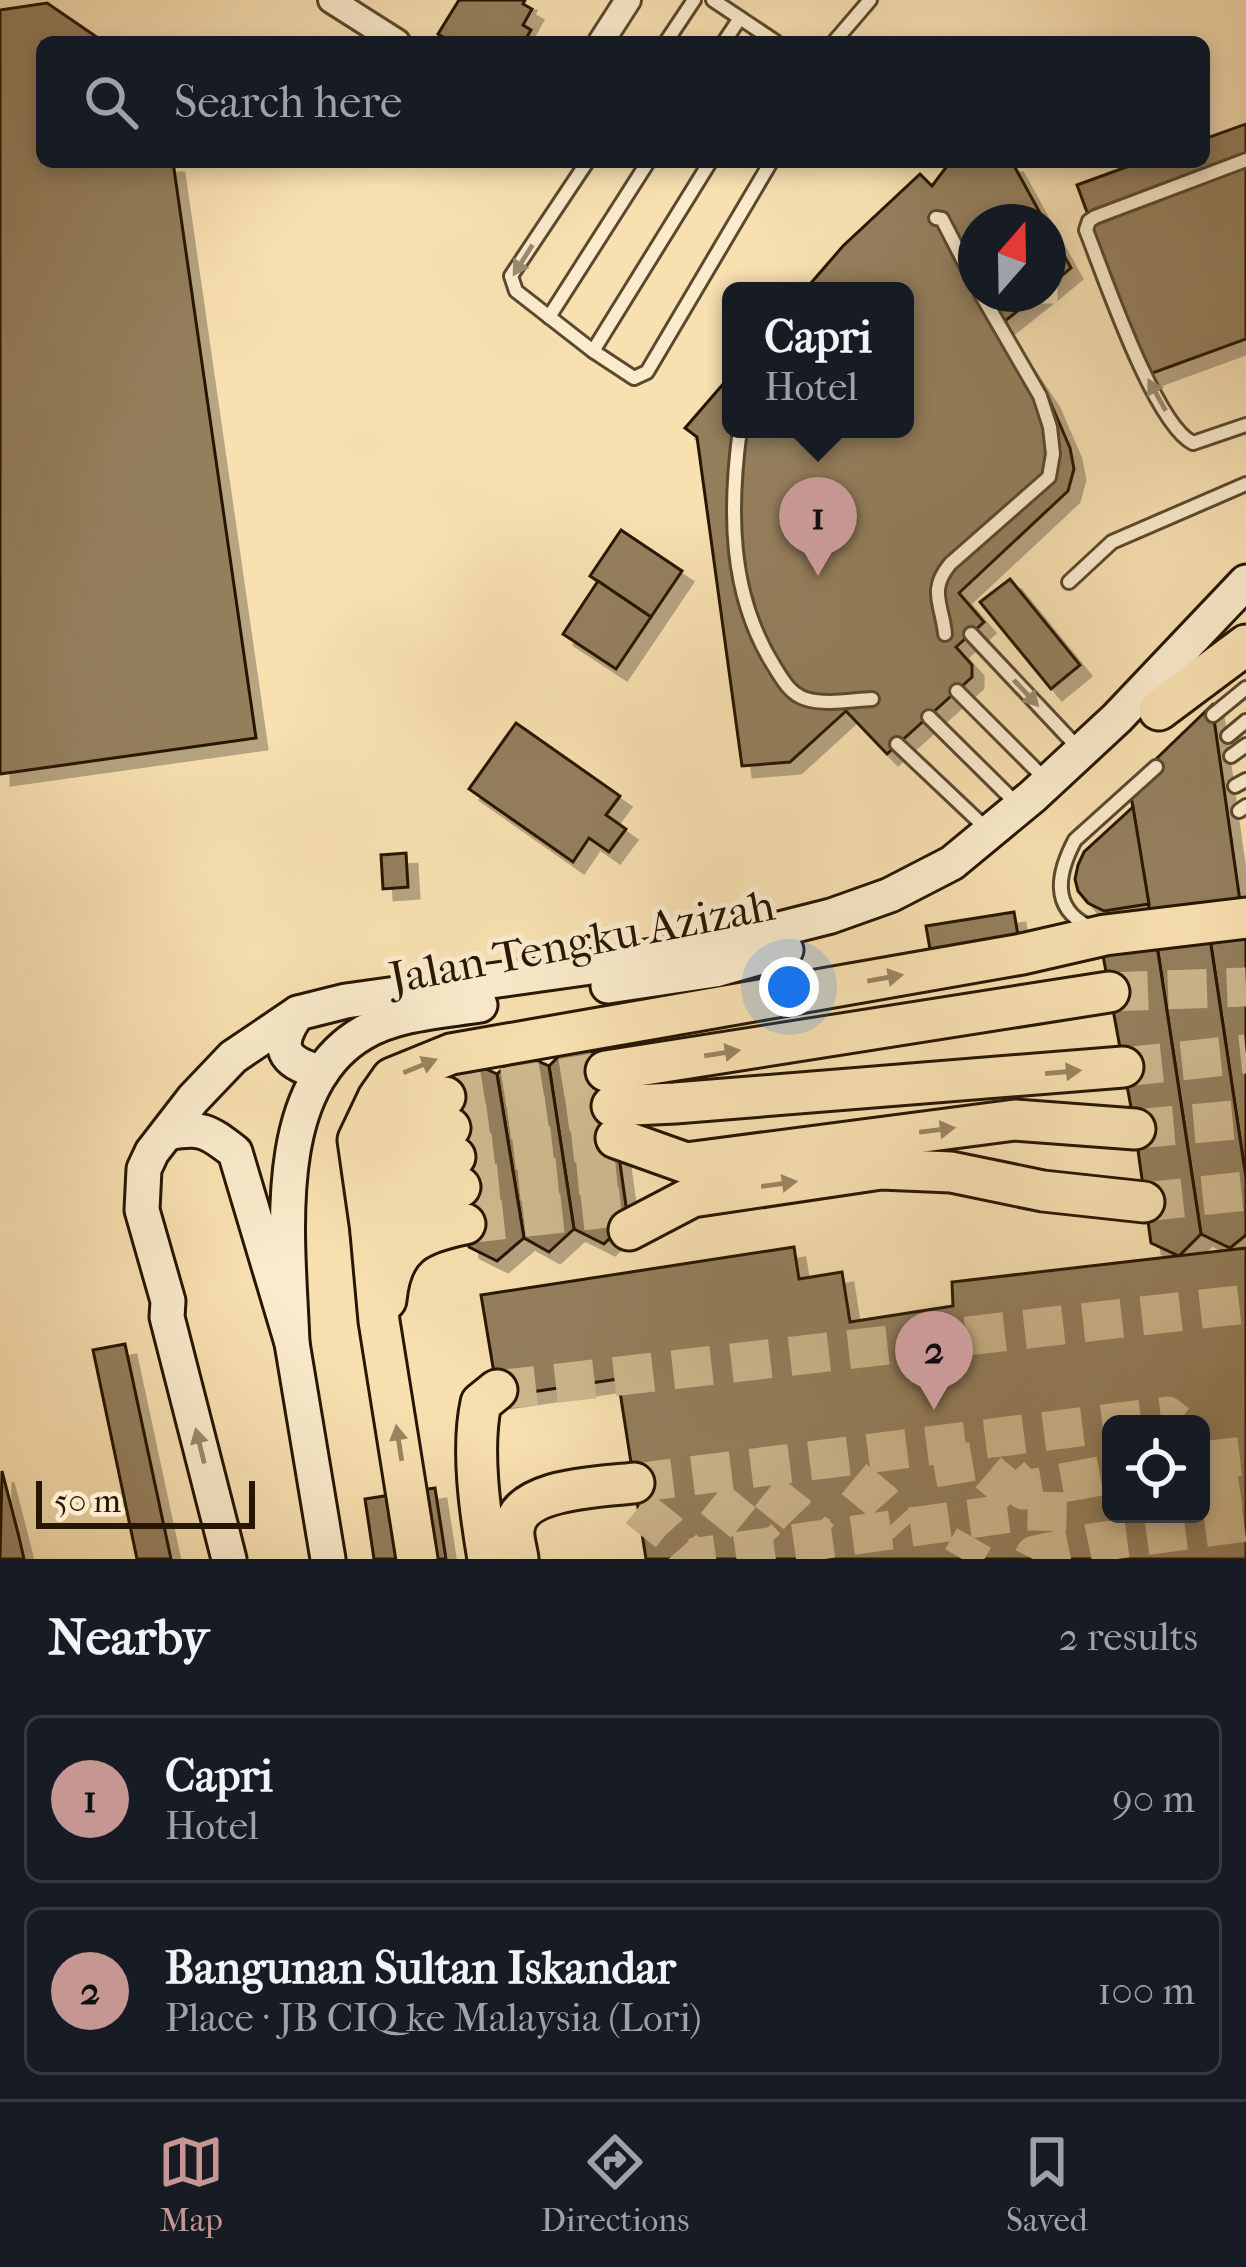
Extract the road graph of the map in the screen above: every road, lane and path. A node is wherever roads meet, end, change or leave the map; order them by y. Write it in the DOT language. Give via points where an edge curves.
graph roads {
  1 [pos="331,0"];
  2 [pos="628,0"];
  3 [pos="694,0"];
  4 [pos="713,0"];
  5 [pos="870,0"];
  6 [pos="740,18"];
  7 [pos="388,36"];
  8 [pos="605,36"];
  9 [pos="670,36"];
  10 [pos="728,36"];
  11 [pos="767,36"];
  12 [pos="839,36"];
  13 [pos="1246,160"];
  14 [pos="583,168"];
  15 [pos="644,168"];
  16 [pos="706,168"];
  17 [pos="767,168"];
  18 [pos="936,218"];
  19 [pos="958,250"];
  20 [pos="991,312"];
  21 [pos="549,316"];
  22 [pos="593,351"];
  23 [pos="1246,425"];
  24 [pos="739,438"];
  25 [pos="1246,484"];
  26 [pos="1070,582"];
  27 [pos="1246,582"];
  28 [pos="1246,608"];
  29 [pos="945,634"];
  30 [pos="971,634"];
  31 [pos="1246,644"];
  32 [pos="1246,688"];
  33 [pos="957,691"];
  34 [pos="872,699"];
  35 [pos="1159,710"];
  36 [pos="1213,715"];
  37 [pos="929,717"];
  38 [pos="1246,722"];
  39 [pos="1228,736"];
  40 [pos="897,744"];
  41 [pos="1246,745"];
  42 [pos="1081,751"];
  43 [pos="1231,756"];
  44 [pos="1156,766"];
  45 [pos="1048,782"];
  46 [pos="1020,807"];
  47 [pos="990,832"];
  48 [pos="1246,918"];
  49 [pos="1105,935"];
  50 [pos="1109,992"];
  51 [pos="298,1013"];
  52 [pos="1123,1067"];
  53 [pos="322,1072"];
  54 [pos="1135,1130"];
  55 [pos="168,1133"];
  56 [pos="619,1154"];
  57 [pos="361,1173"];
  58 [pos="458,1173"];
  59 [pos="689,1180"];
  60 [pos="1144,1202"];
  61 [pos="374,1258"];
  62 [pos="292,1342"];
  63 [pos="383,1344"];
  64 [pos="497,1390"];
  65 [pos="636,1496"];
  66 [pos="229,1559"];
  67 [pos="328,1559"];
  68 [pos="417,1559"];
  69 [pos="488,1559"];
  70 [pos="520,1559"];
  1 -- 7 [label="street"];
  2 -- 8 [label="street"];
  3 -- 9 [label="lane"];
  4 -- 6 [label="lane"];
  5 -- 12 [label="lane"];
  6 -- 10 [label="lane"];
  6 -- 11 [label="lane"];
  23 -- 13 [label="lane, one-way" via="1193,443 1184,438 1155,396 1085,230 1095,217"];
  14 -- 21 [label="lane, one-way" via="512,276 516,291"];
  15 -- 21 [label="lane"];
  16 -- 22 [label="lane"];
  17 -- 22 [label="lane" via="647,372 634,378"];
  18 -- 19 [label="lane"];
  20 -- 29 [label="lane" via="1040,396 1053,454 1049,477 939,578"];
  21 -- 22 [label="lane"];
  24 -- 34 [label="lane" via="737,568 758,640 788,687 805,698"];
  25 -- 26 [label="lane" via="1112,542"];
  27 -- 42 [label="main road, Jalan Tengku Azizah"];
  28 -- 35 [label="main road, Jalan Tengku Azizah"];
  30 -- 42 [label="lane, one-way"];
  31 -- 35 [label="main road"];
  32 -- 36 [label="lane"];
  33 -- 45 [label="lane"];
  35 -- 53 [label="main road, Jalan Tengku Azizah" via="989,859 884,916 716,970 395,1019 362,1033"];
  37 -- 46 [label="lane"];
  38 -- 39 [label="lane"];
  40 -- 47 [label="lane"];
  41 -- 43 [label="lane"];
  42 -- 45 [label="main road, Jalan Tengku Azizah"];
  44 -- 49 [label="lane" via="1067,856 1062,899 1073,919"];
  45 -- 46 [label="main road, Jalan Tengku Azizah"];
  46 -- 47 [label="main road, Jalan Tengku Azizah"];
  47 -- 51 [label="main road, Jalan Tengku Azizah" via="952,863 831,916 720,944"];
  48 -- 49 [label="main road"];
  57 -- 49 [label="main road, one-way" via="358,1140 392,1078 451,1054"];
  56 -- 50 [label="main road, one-way"];
  51 -- 53 [label="main road" via="283,1041 294,1061"];
  51 -- 55 [label="main road, Jalan Tengku Azizah" via="233,1057"];
  56 -- 52 [label="main road, one-way" via="675,1103"];
  53 -- 62 [label="main road, Jalan Tengku Azizah" via="293,1148"];
  59 -- 54 [label="main road, one-way" via="1015,1120"];
  55 -- 62 [label="main road" via="210,1133 235,1152"];
  66 -- 55 [label="main road, Jalan Tengku Azizah, one-way" via="140,1198 144,1169"];
  56 -- 59 [label="main road"];
  56 -- 59 [label="main road"];
  57 -- 58 [label="main road" via="390,1115 417,1102"];
  57 -- 61 [label="main road"];
  58 -- 61 [label="main road" via="406,1209"];
  58 -- 61 [label="main road" via="423,1131 397,1148 381,1178"];
  58 -- 63 [label="main road" via="441,1250 414,1267"];
  59 -- 60 [label="main road, one-way" via="951,1172"];
  61 -- 63 [label="main road"];
  62 -- 67 [label="main road"];
  68 -- 63 [label="main road, one-way"];
  64 -- 69 [label="main road" via="481,1403 476,1427"];
  65 -- 70 [label="main road" via="543,1496 513,1526"];
}
